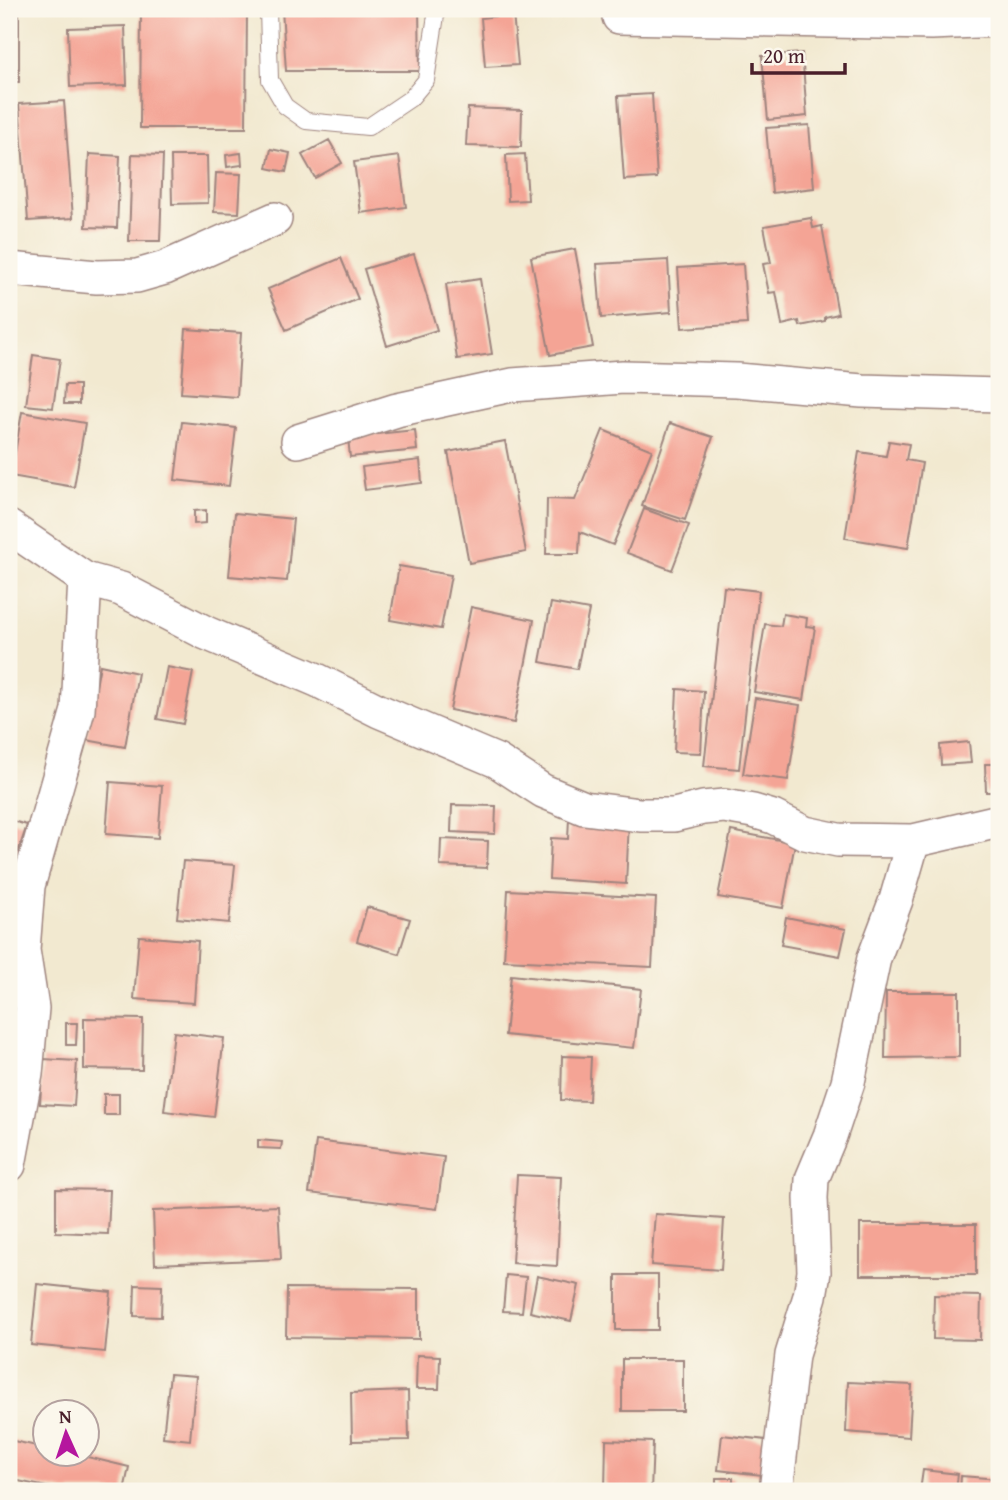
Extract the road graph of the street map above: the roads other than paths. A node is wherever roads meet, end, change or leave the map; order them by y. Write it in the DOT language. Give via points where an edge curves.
graph roads {
  1 [pos="268,9"];
  2 [pos="437,9"];
  3 [pos="619,17"];
  4 [pos="999,20"];
  5 [pos="275,219"];
  6 [pos="9,269"];
  7 [pos="999,395"];
  8 [pos="298,441"];
  9 [pos="9,527"];
  10 [pos="85,579"];
  11 [pos="999,821"];
  12 [pos="913,841"];
  13 [pos="9,1165"];
  14 [pos="776,1491"];
  1 -- 2 [label="lane" via="270,80 285,106 306,121 368,127 411,97 426,80"];
  3 -- 4 [label="street" via="931,23"];
  5 -- 6 [label="street" via="165,268 136,276"];
  7 -- 8 [label="street" via="624,377 512,385 397,410"];
  9 -- 10 [label="street"];
  10 -- 12 [label="street" via="121,590 206,633 497,761 543,791 583,808 674,815 724,806 773,817 805,834 838,840"];
  10 -- 13 [label="street" via="78,710 28,886 23,950 32,1008 26,1074"];
  11 -- 12 [label="street"];
  12 -- 14 [label="street" via="874,958 848,1082 812,1179 814,1272 792,1355"];
}
